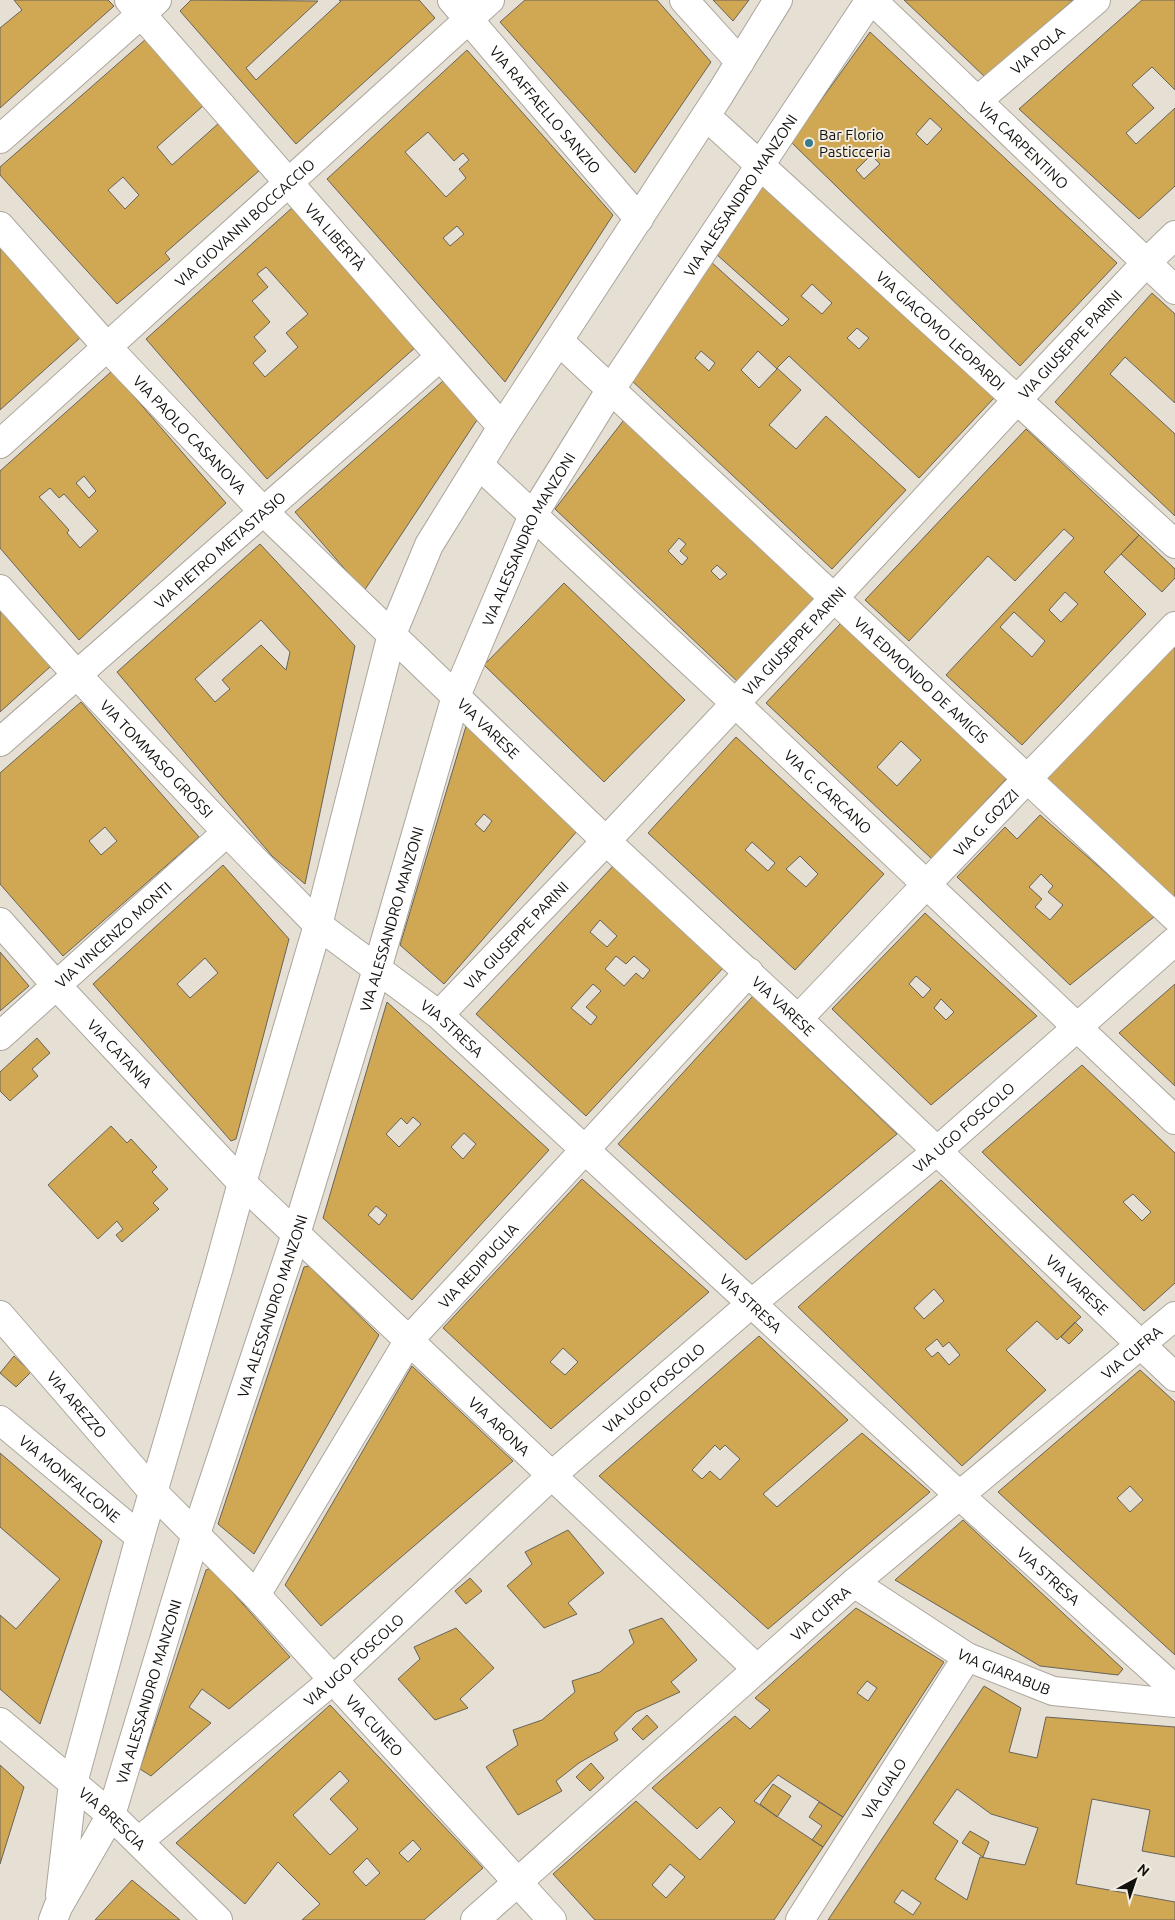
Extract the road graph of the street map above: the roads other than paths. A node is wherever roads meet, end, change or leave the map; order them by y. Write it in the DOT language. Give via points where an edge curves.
graph roads {
  1 [pos="490,0"];
  2 [pos="684,0"];
  3 [pos="778,0"];
  4 [pos="871,0"];
  5 [pos="1096,0"];
  6 [pos="142,5"];
  7 [pos="460,10"];
  8 [pos="740,62"];
  9 [pos="977,101"];
  10 [pos="706,116"];
  11 [pos="0,139"];
  12 [pos="761,166"];
  13 [pos="288,182"];
  14 [pos="639,218"];
  15 [pos="0,226"];
  16 [pos="1175,235"];
  17 [pos="1146,262"];
  18 [pos="1175,290"];
  19 [pos="559,341"];
  20 [pos="107,347"];
  21 [pos="440,357"];
  22 [pos="611,389"];
  23 [pos="1018,399"];
  24 [pos="502,427"];
  25 [pos="0,444"];
  26 [pos="479,465"];
  27 [pos="263,512"];
  28 [pos="533,515"];
  29 [pos="1175,544"];
  30 [pos="0,589"];
  31 [pos="834,598"];
  32 [pos="1175,626"];
  33 [pos="392,634"];
  34 [pos="78,675"];
  35 [pos="456,696"];
  36 [pos="734,703"];
  37 [pos="0,742"];
  38 [pos="1027,779"];
  39 [pos="227,832"];
  40 [pos="606,841"];
  41 [pos="926,885"];
  42 [pos="1175,917"];
  43 [pos="0,922"];
  44 [pos="318,925"];
  45 [pos="1175,941"];
  46 [pos="377,969"];
  47 [pos="749,972"];
  48 [pos="56,985"];
  49 [pos="439,1015"];
  50 [pos="798,1019"];
  51 [pos="1076,1029"];
  52 [pos="0,1036"];
  53 [pos="1175,1120"];
  54 [pos="584,1150"];
  55 [pos="937,1151"];
  56 [pos="242,1183"];
  57 [pos="296,1234"];
  58 [pos="752,1303"];
  59 [pos="1175,1316"];
  60 [pos="3,1327"];
  61 [pos="409,1340"];
  62 [pos="1140,1345"];
  63 [pos="1175,1377"];
  64 [pos="0,1420"];
  65 [pos="551,1476"];
  66 [pos="153,1492"];
  67 [pos="959,1495"];
  68 [pos="196,1534"];
  69 [pos="140,1537"];
  70 [pos="854,1582"];
  71 [pos="256,1595"];
  72 [pos="967,1657"];
  73 [pos="757,1669"];
  74 [pos="333,1680"];
  75 [pos="1175,1689"];
  76 [pos="1175,1703"];
  77 [pos="0,1722"];
  78 [pos="73,1783"];
  79 [pos="111,1814"];
  80 [pos="139,1841"];
  81 [pos="518,1884"];
  82 [pos="56,1913"];
  83 [pos="218,1920"];
  84 [pos="475,1920"];
  85 [pos="552,1920"];
  86 [pos="800,1920"];
  1 -- 7 [label="street, VIA GIOVANNI BOCCACCIO"];
  2 -- 8 [label="street"];
  3 -- 8 [label="street, VIA ALESSANDRO MANZONI"];
  4 -- 9 [label="street, VIA CARPENTINO"];
  4 -- 12 [label="street, VIA ALESSANDRO MANZONI"];
  5 -- 9 [label="street, VIA POLA"];
  6 -- 11 [label="street"];
  6 -- 13 [label="street, VIA LIBERTÀ"];
  7 -- 13 [label="street, VIA GIOVANNI BOCCACCIO"];
  7 -- 14 [label="street, VIA RAFFAELLO SANZIO"];
  8 -- 10 [label="street, VIA ALESSANDRO MANZONI"];
  9 -- 17 [label="street, VIA CARPENTINO"];
  10 -- 12 [label="street, VIA GIACOMO LEOPARDI"];
  10 -- 14 [label="street, VIA ALESSANDRO MANZONI"];
  12 -- 22 [label="street, VIA ALESSANDRO MANZONI"];
  12 -- 23 [label="street, VIA GIACOMO LEOPARDI"];
  13 -- 20 [label="street, VIA GIOVANNI BOCCACCIO"];
  13 -- 21 [label="street, VIA LIBERTÀ"];
  14 -- 19 [label="street, VIA ALESSANDRO MANZONI"];
  15 -- 20 [label="street, VIA PAOLO CASANOVA"];
  16 -- 17 [label="street, VIA GIUSEPPE PARINI"];
  17 -- 18 [label="street, VIA CARPENTINO"];
  17 -- 23 [label="street, VIA GIUSEPPE PARINI"];
  19 -- 22 [label="street, VIA EDMONDO DE AMICIS"];
  19 -- 24 [label="street, VIA ALESSANDRO MANZONI"];
  20 -- 25 [label="street, VIA GIOVANNI BOCCACCIO"];
  20 -- 27 [label="street, VIA PAOLO CASANOVA"];
  21 -- 24 [label="street, VIA LIBERTÀ"];
  21 -- 27 [label="street, VIA PIETRO METASTASIO"];
  22 -- 28 [label="street, VIA ALESSANDRO MANZONI"];
  22 -- 31 [label="street, VIA EDMONDO DE AMICIS"];
  23 -- 29 [label="street, VIA GIACOMO LEOPARDI"];
  23 -- 31 [label="street, VIA GIUSEPPE PARINI"];
  24 -- 26 [label="street, VIA ALESSANDRO MANZONI"];
  26 -- 28 [label="street, VIA G. CARCANO"];
  26 -- 33 [label="street, VIA ALESSANDRO MANZONI" via="429,545"];
  27 -- 33 [label="street, VIA PAOLO CASANOVA"];
  27 -- 34 [label="street, VIA PIETRO METASTASIO"];
  28 -- 35 [label="street, VIA ALESSANDRO MANZONI"];
  28 -- 36 [label="street, VIA G. CARCANO"];
  30 -- 34 [label="street, VIA TOMMASO GROSSI"];
  31 -- 36 [label="street, VIA GIUSEPPE PARINI"];
  31 -- 38 [label="street, VIA EDMONDO DE AMICIS"];
  32 -- 38 [label="street, VIA G. GOZZI"];
  33 -- 35 [label="street, VIA VARESE"];
  33 -- 44 [label="street, VIA ALESSANDRO MANZONI"];
  34 -- 37 [label="street, VIA PIETRO METASTASIO"];
  34 -- 39 [label="street, VIA TOMMASO GROSSI"];
  35 -- 40 [label="street, VIA VARESE"];
  35 -- 46 [label="street, VIA ALESSANDRO MANZONI"];
  36 -- 40 [label="street, VIA GIUSEPPE PARINI"];
  36 -- 41 [label="street, VIA G. CARCANO"];
  38 -- 41 [label="street, VIA G. GOZZI"];
  38 -- 42 [label="street, VIA EDMONDO DE AMICIS"];
  39 -- 44 [label="street, VIA TOMMASO GROSSI"];
  39 -- 48 [label="street, VIA VINCENZO MONTI"];
  40 -- 47 [label="street, VIA VARESE"];
  40 -- 49 [label="street, VIA GIUSEPPE PARINI"];
  41 -- 50 [label="street, VIA G. GOZZI"];
  41 -- 51 [label="street, VIA G. CARCANO"];
  43 -- 48 [label="street, VIA CATANIA"];
  44 -- 46 [label="street, VIA STRESA"];
  44 -- 56 [label="street, VIA ALESSANDRO MANZONI"];
  45 -- 51 [label="street, VIA UGO FOSCOLO"];
  46 -- 49 [label="street, VIA STRESA"];
  46 -- 57 [label="street, VIA ALESSANDRO MANZONI"];
  47 -- 50 [label="street, VIA VARESE"];
  47 -- 54 [label="street, VIA REDIPUGLIA"];
  48 -- 52 [label="street, VIA VINCENZO MONTI"];
  48 -- 56 [label="street, VIA CATANIA"];
  49 -- 54 [label="street, VIA STRESA"];
  50 -- 55 [label="street, VIA VARESE"];
  51 -- 53 [label="street, VIA G. CARCANO"];
  51 -- 55 [label="street, VIA UGO FOSCOLO"];
  54 -- 58 [label="street, VIA STRESA"];
  54 -- 61 [label="street, VIA REDIPUGLIA"];
  55 -- 58 [label="street, VIA UGO FOSCOLO"];
  55 -- 62 [label="street, VIA VARESE"];
  56 -- 57 [label="street, VIA ARONA"];
  56 -- 66 [label="street, VIA ALESSANDRO MANZONI"];
  57 -- 61 [label="street, VIA ARONA"];
  57 -- 68 [label="street, VIA ALESSANDRO MANZONI"];
  58 -- 65 [label="street, VIA UGO FOSCOLO"];
  58 -- 67 [label="street, VIA STRESA"];
  59 -- 62 [label="street, VIA CUFRA"];
  60 -- 66 [label="street, VIA AREZZO"];
  61 -- 65 [label="street, VIA ARONA"];
  61 -- 71 [label="street, VIA REDIPUGLIA"];
  62 -- 63 [label="street, VIA VARESE"];
  62 -- 67 [label="street, VIA CUFRA"];
  64 -- 69 [label="street, VIA MONFALCONE"];
  65 -- 73 [label="street, VIA ARONA"];
  65 -- 74 [label="street, VIA UGO FOSCOLO"];
  66 -- 68 [label="street, VIA CUNEO"];
  66 -- 69 [label="street, VIA ALESSANDRO MANZONI"];
  67 -- 70 [label="street, VIA CUFRA"];
  67 -- 75 [label="street, VIA STRESA"];
  68 -- 71 [label="street, VIA CUNEO"];
  68 -- 79 [label="street, VIA ALESSANDRO MANZONI"];
  69 -- 78 [label="street, VIA ALESSANDRO MANZONI"];
  70 -- 72 [label="street, VIA GIARABUB"];
  70 -- 73 [label="street, VIA CUFRA"];
  71 -- 74 [label="street, VIA CUNEO"];
  72 -- 76 [label="street, VIA GIARABUB" via="1053,1691"];
  72 -- 86 [label="street, VIA GIALO"];
  73 -- 81 [label="street, VIA CUFRA"];
  74 -- 80 [label="street, VIA UGO FOSCOLO"];
  74 -- 81 [label="street, VIA CUNEO"];
  77 -- 78 [label="street, VIA BRESCIA"];
  78 -- 79 [label="street, VIA BRESCIA"];
  78 -- 82 [label="street, VIA ALESSANDRO MANZONI"];
  79 -- 80 [label="street, VIA BRESCIA"];
  79 -- 82 [label="street, VIA ALESSANDRO MANZONI"];
  80 -- 83 [label="street, VIA BRESCIA"];
  81 -- 84 [label="street, VIA CUFRA"];
  81 -- 85 [label="street, VIA CUNEO"];
}
